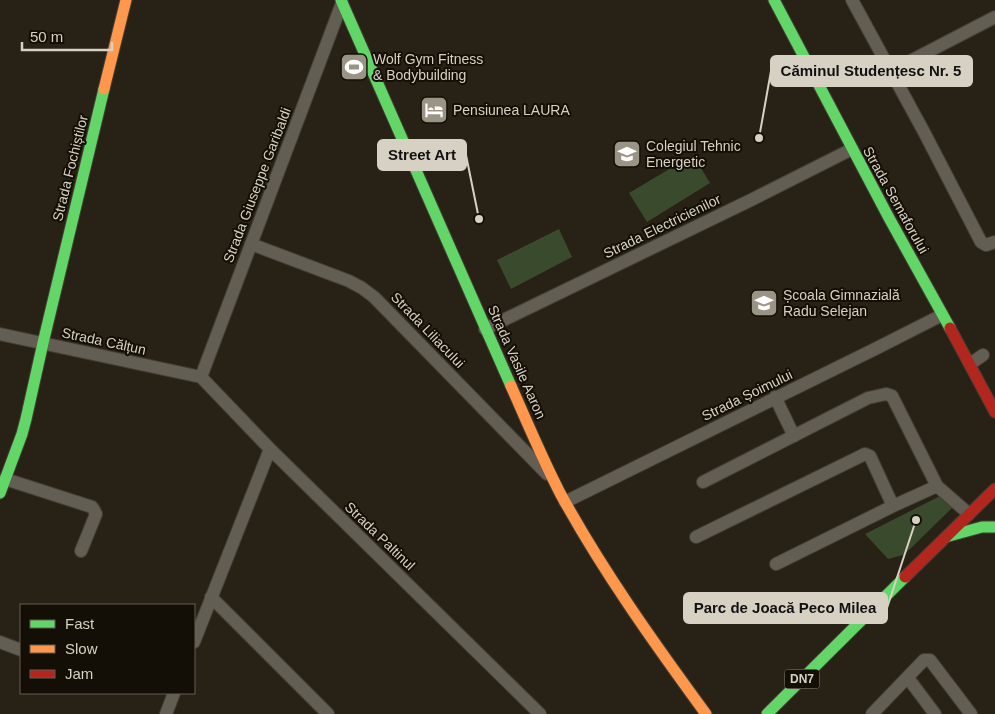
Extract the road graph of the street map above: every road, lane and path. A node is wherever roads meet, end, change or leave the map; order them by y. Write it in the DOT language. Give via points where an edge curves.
graph roads {
  1 [pos="126,0"];
  2 [pos="774,0"];
  3 [pos="852,0"];
  4 [pos="342,2"];
  5 [pos="995,17"];
  6 [pos="891,71"];
  7 [pos="852,149"];
  8 [pos="995,242"];
  9 [pos="251,244"];
  10 [pos="942,314"];
  11 [pos="486,329"];
  12 [pos="0,334"];
  13 [pos="43,343"];
  14 [pos="983,356"];
  15 [pos="970,364"];
  16 [pos="201,377"];
  17 [pos="775,397"];
  18 [pos="995,412"];
  19 [pos="794,436"];
  20 [pos="270,449"];
  21 [pos="5,479"];
  22 [pos="554,481"];
  23 [pos="703,482"];
  24 [pos="937,486"];
  25 [pos="995,489"];
  26 [pos="0,492"];
  27 [pos="565,502"];
  28 [pos="892,506"];
  29 [pos="969,514"];
  30 [pos="995,527"];
  31 [pos="696,537"];
  32 [pos="947,537"];
  33 [pos="81,551"];
  34 [pos="776,564"];
  35 [pos="211,596"];
  36 [pos="195,639"];
  37 [pos="0,642"];
  38 [pos="20,650"];
  39 [pos="908,678"];
  40 [pos="174,694"];
  41 [pos="166,714"];
  42 [pos="328,714"];
  43 [pos="540,714"];
  44 [pos="706,714"];
  45 [pos="767,714"];
  46 [pos="872,714"];
  47 [pos="935,714"];
  48 [pos="971,714"];
  1 -- 13 [label="street, Strada Fochiștilor"];
  2 -- 7 [label="street, Strada Semaforului"];
  3 -- 6 [label="street"];
  4 -- 9 [label="street, Strada Giuseppe Garibaldi"];
  4 -- 11 [label="street, Strada Vasile Aaron"];
  5 -- 6 [label="street"];
  6 -- 8 [label="street" via="981,242 986,245"];
  7 -- 10 [label="street, Strada Semaforului"];
  7 -- 11 [label="street, Strada Electricienilor"];
  9 -- 16 [label="street, Strada Giuseppe Garibaldi"];
  9 -- 22 [label="street, Strada Liliacului" via="349,281 374,297"];
  10 -- 15 [label="street, Strada Semaforului"];
  10 -- 17 [label="street, Strada Șoimului"];
  11 -- 22 [label="street, Strada Vasile Aaron"];
  12 -- 13 [label="street, Strada Călțun"];
  13 -- 16 [label="street, Strada Călțun"];
  13 -- 21 [label="street, Strada Fochiștilor" via="22,434"];
  14 -- 15 [label="street"];
  15 -- 18 [label="street, Strada Semaforului"];
  16 -- 20 [label="street, Strada Paltinul"];
  17 -- 19 [label="street"];
  17 -- 27 [label="street, Strada Șoimului"];
  19 -- 23 [label="street"];
  19 -- 24 [label="street" via="868,398 892,396"];
  20 -- 35 [label="street"];
  20 -- 43 [label="street, Strada Paltinul"];
  21 -- 26 [label="street, Strada Fochiștilor"];
  21 -- 33 [label="street" via="92,507 96,514"];
  22 -- 27 [label="street, Strada Vasile Aaron"];
  24 -- 28 [label="street"];
  24 -- 29 [label="street"];
  25 -- 29 [label="street, DN7"];
  27 -- 44 [label="street, Strada Vasile Aaron" via="632,609"];
  28 -- 31 [label="street" via="870,456 865,454"];
  28 -- 34 [label="street"];
  29 -- 32 [label="street, DN7"];
  30 -- 32 [label="street" via="982,527"];
  32 -- 45 [label="street, DN7"];
  35 -- 36 [label="street"];
  35 -- 42 [label="street"];
  37 -- 38 [label="street"];
  39 -- 46 [label="street"];
  39 -- 47 [label="street"];
  39 -- 48 [label="street" via="924,660 930,660"];
  40 -- 41 [label="street"];
}
